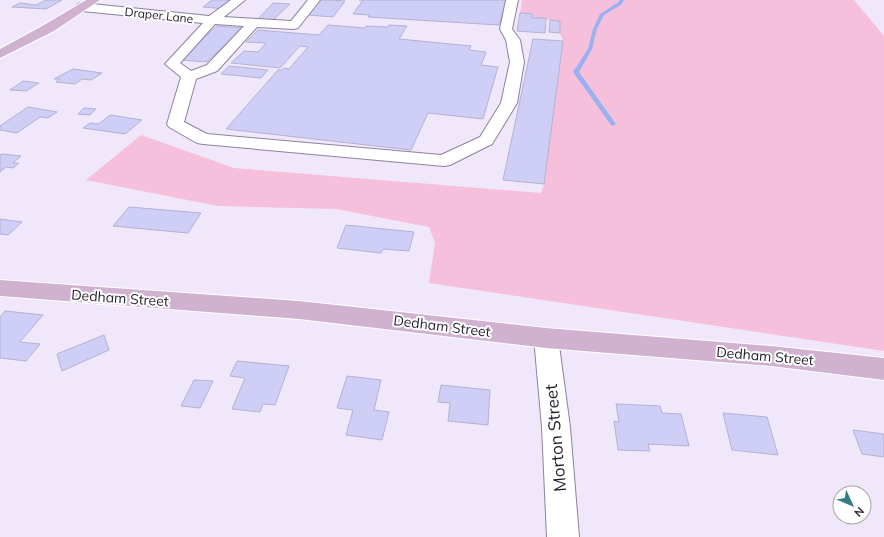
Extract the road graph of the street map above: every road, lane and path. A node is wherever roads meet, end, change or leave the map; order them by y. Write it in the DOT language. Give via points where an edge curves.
graph roads {
  1 [pos="94,0"];
  2 [pos="239,0"];
  3 [pos="314,0"];
  4 [pos="512,0"];
  5 [pos="82,7"];
  6 [pos="212,20"];
  7 [pos="254,22"];
  8 [pos="0,54"];
  9 [pos="189,76"];
  10 [pos="0,288"];
  11 [pos="546,338"];
  12 [pos="884,369"];
  13 [pos="563,537"];
  1 -- 5 [label="main road"];
  2 -- 6 [label="street"];
  3 -- 7 [label="street, Draper Lane" via="294,25"];
  4 -- 9 [label="street" via="506,29 513,40 517,62 509,103 486,140 444,161 203,139 175,124"];
  5 -- 6 [label="street, Draper Lane"];
  5 -- 8 [label="main road"];
  6 -- 7 [label="street, Draper Lane"];
  6 -- 9 [label="street" via="172,64"];
  7 -- 9 [label="street" via="212,68"];
  10 -- 11 [label="main road, Dedham Street" via="53,294 299,310"];
  11 -- 12 [label="main road, Dedham Street" via="771,356"];
  11 -- 13 [label="street, Morton Street" via="556,426"];
}
